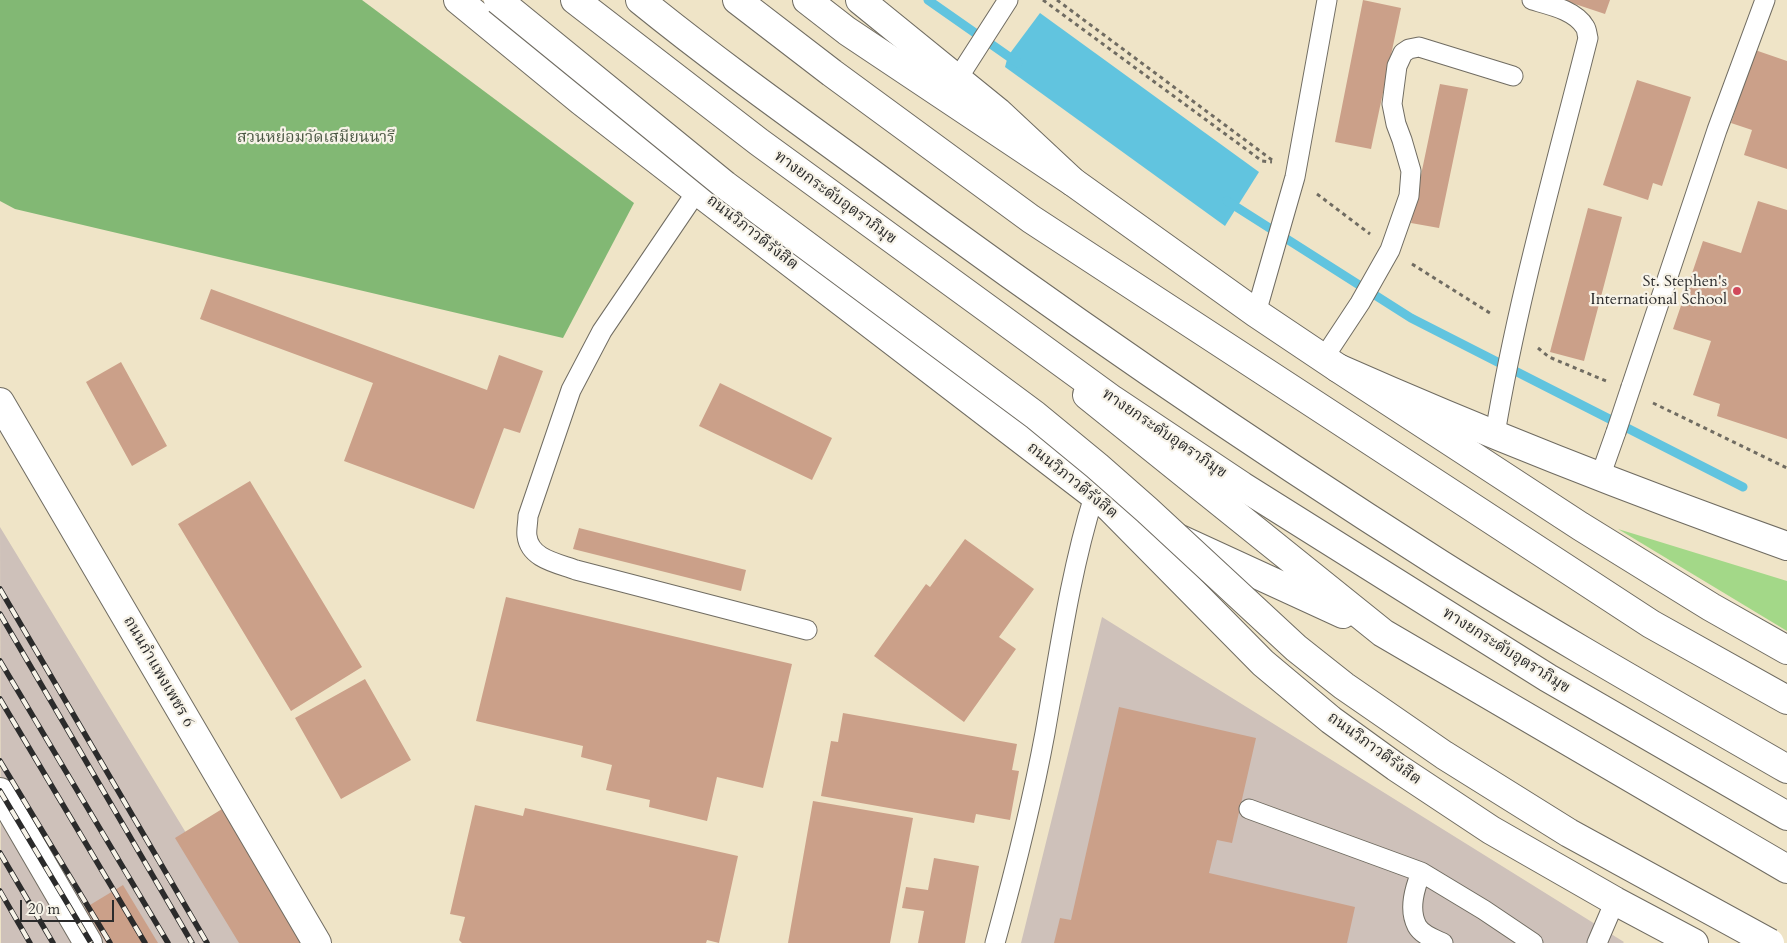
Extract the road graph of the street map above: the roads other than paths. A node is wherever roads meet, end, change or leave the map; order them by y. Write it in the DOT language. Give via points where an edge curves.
graph roads {
  1 [pos="458,0"];
  2 [pos="498,0"];
  3 [pos="562,0"];
  4 [pos="575,0"];
  5 [pos="640,0"];
  6 [pos="737,0"];
  7 [pos="806,0"];
  8 [pos="860,0"];
  9 [pos="1008,0"];
  10 [pos="1327,0"];
  11 [pos="1532,0"];
  12 [pos="1765,0"];
  13 [pos="1513,76"];
  14 [pos="958,78"];
  15 [pos="1074,182"];
  16 [pos="697,191"];
  17 [pos="1256,313"];
  18 [pos="1330,364"];
  19 [pos="0,402"];
  20 [pos="1495,434"];
  21 [pos="1600,477"];
  22 [pos="1097,506"];
  23 [pos="1787,546"];
  24 [pos="807,630"];
  25 [pos="1383,633"];
  26 [pos="1787,650"];
  27 [pos="1787,700"];
  28 [pos="1787,769"];
  29 [pos="0,792"];
  30 [pos="1249,809"];
  31 [pos="1787,816"];
  32 [pos="1787,869"];
  33 [pos="1420,872"];
  34 [pos="1615,901"];
  35 [pos="85,942"];
  36 [pos="317,943"];
  37 [pos="996,943"];
  38 [pos="1443,943"];
  39 [pos="1533,943"];
  40 [pos="1597,943"];
  41 [pos="1694,943"];
  42 [pos="1770,943"];
  1 -- 16 [label="main road, ถนนวิภาวดีรังสิต"];
  2 -- 42 [label="main road, bridge" via="725,185 1035,415 1147,510 1296,648 1344,686 1444,755 1569,833"];
  3 -- 25 [label="main road" via="971,302"];
  4 -- 31 [label="main road, ทางยกระดับอุตราภิมุข" via="759,142 1114,400 1242,486 1540,672"];
  5 -- 28 [label="main road" via="986,258 1122,354 1440,564 1582,651"];
  6 -- 27 [label="main road" via="1032,219 1651,624"];
  7 -- 15 [label="main road" via="847,31"];
  8 -- 14 [label="main road"];
  9 -- 14 [label="lane"];
  10 -- 17 [label="lane" via="1295,177"];
  11 -- 20 [label="lane" via="1576,18 1585,26 1588,38 1505,376"];
  12 -- 21 [label="lane, bridge" via="1717,130"];
  13 -- 18 [label="lane" via="1419,47 1402,53 1392,104 1411,171 1409,196 1390,250"];
  14 -- 15 [label="main road"];
  15 -- 17 [label="main road"];
  16 -- 22 [label="main road, ถนนวิภาวดีรังสิต"];
  16 -- 24 [label="lane" via="602,331 571,390 528,516 527,537 533,550 541,557 576,570"];
  17 -- 18 [label="main road"];
  18 -- 20 [label="main road"];
  18 -- 26 [label="main road" via="1580,526"];
  19 -- 36 [label="main road, ถนนกำแพงเพชร 6"];
  20 -- 21 [label="main road"];
  21 -- 23 [label="main road"];
  22 -- 25 [label="main road"];
  22 -- 34 [label="main road, ถนนวิภาวดีรังสิต" via="1263,663 1331,720 1396,768 1491,830"];
  22 -- 37 [label="lane" via="1074,574 1040,757"];
  25 -- 32 [label="main road"];
  29 -- 35 [label="main road"];
  30 -- 33 [label="lane"];
  33 -- 38 [label="lane" via="1414,892 1414,914 1418,926 1427,935"];
  33 -- 39 [label="lane"];
  34 -- 40 [label="lane"];
  34 -- 41 [label="main road, ถนนวิภาวดีรังสิต"];
}
